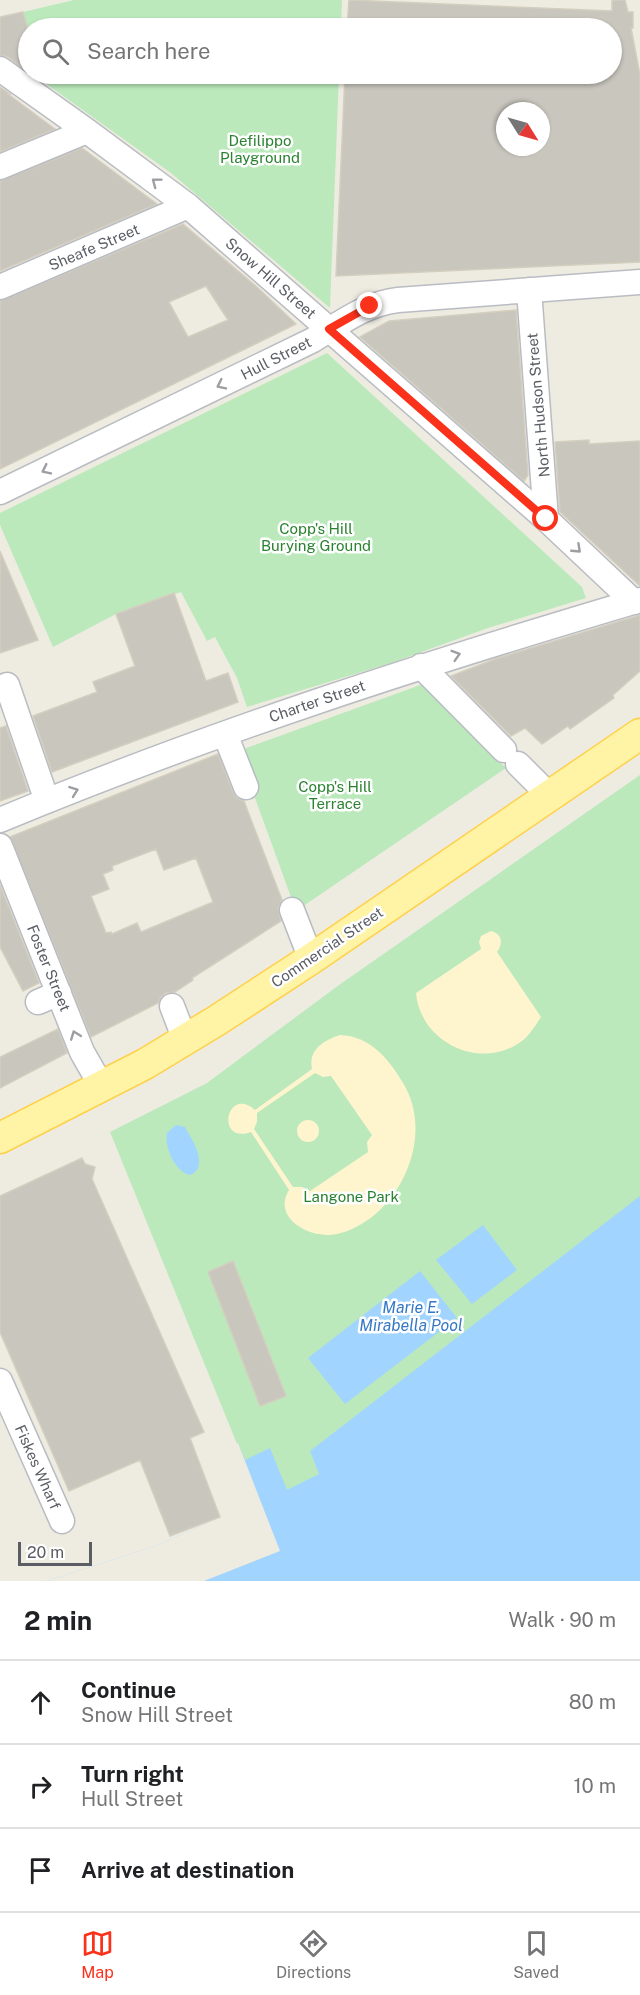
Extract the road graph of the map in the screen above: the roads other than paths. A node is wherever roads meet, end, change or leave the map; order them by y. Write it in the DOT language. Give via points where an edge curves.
graph roads {
  1 [pos="0,69"];
  2 [pos="18,82"];
  3 [pos="21,84"];
  4 [pos="87,131"];
  5 [pos="0,167"];
  6 [pos="188,206"];
  7 [pos="640,282"];
  8 [pos="0,287"];
  9 [pos="529,290"];
  10 [pos="329,329"];
  11 [pos="0,492"];
  12 [pos="546,519"];
  13 [pos="637,601"];
  14 [pos="421,666"];
  15 [pos="7,685"];
  16 [pos="225,734"];
  17 [pos="640,734"];
  18 [pos="246,787"];
  19 [pos="550,796"];
  20 [pos="46,801"];
  21 [pos="0,820"];
  22 [pos="0,846"];
  23 [pos="292,910"];
  24 [pos="311,959"];
  25 [pos="172,1006"];
  26 [pos="185,1040"];
  27 [pos="102,1087"];
  28 [pos="0,1138"];
  29 [pos="0,1381"];
  30 [pos="62,1521"];
  1 -- 2 [label="street, Snow Hill Street"];
  3 -- 4 [label="street, Snow Hill Street"];
  4 -- 5 [label="street"];
  6 -- 4 [label="street, Snow Hill Street, one-way"];
  6 -- 8 [label="street, Sheafe Street"];
  6 -- 10 [label="street, Snow Hill Street"];
  7 -- 9 [label="street, Hull Street"];
  9 -- 10 [label="street, Hull Street" via="386,301"];
  9 -- 12 [label="street, North Hudson Street"];
  10 -- 11 [label="street, Hull Street, one-way"];
  10 -- 12 [label="street, Snow Hill Street"];
  12 -- 13 [label="street, Snow Hill Street, one-way"];
  14 -- 13 [label="street, Charter Street, one-way"];
  14 -- 16 [label="street, Charter Street"];
  14 -- 19 [label="street"];
  15 -- 20 [label="street"];
  16 -- 18 [label="street"];
  20 -- 16 [label="street, Charter Street, one-way"];
  17 -- 19 [label="main road, Commercial Street"];
  19 -- 24 [label="main road, Commercial Street"];
  20 -- 21 [label="street, Charter Street"];
  27 -- 22 [label="street, Foster Street, one-way" via="48,998"];
  23 -- 24 [label="street"];
  24 -- 26 [label="main road, Commercial Street"];
  25 -- 26 [label="street"];
  26 -- 27 [label="main road, Commercial Street"];
  27 -- 28 [label="main road, Commercial Street"];
  29 -- 30 [label="street, Fiskes Wharf"];
}
